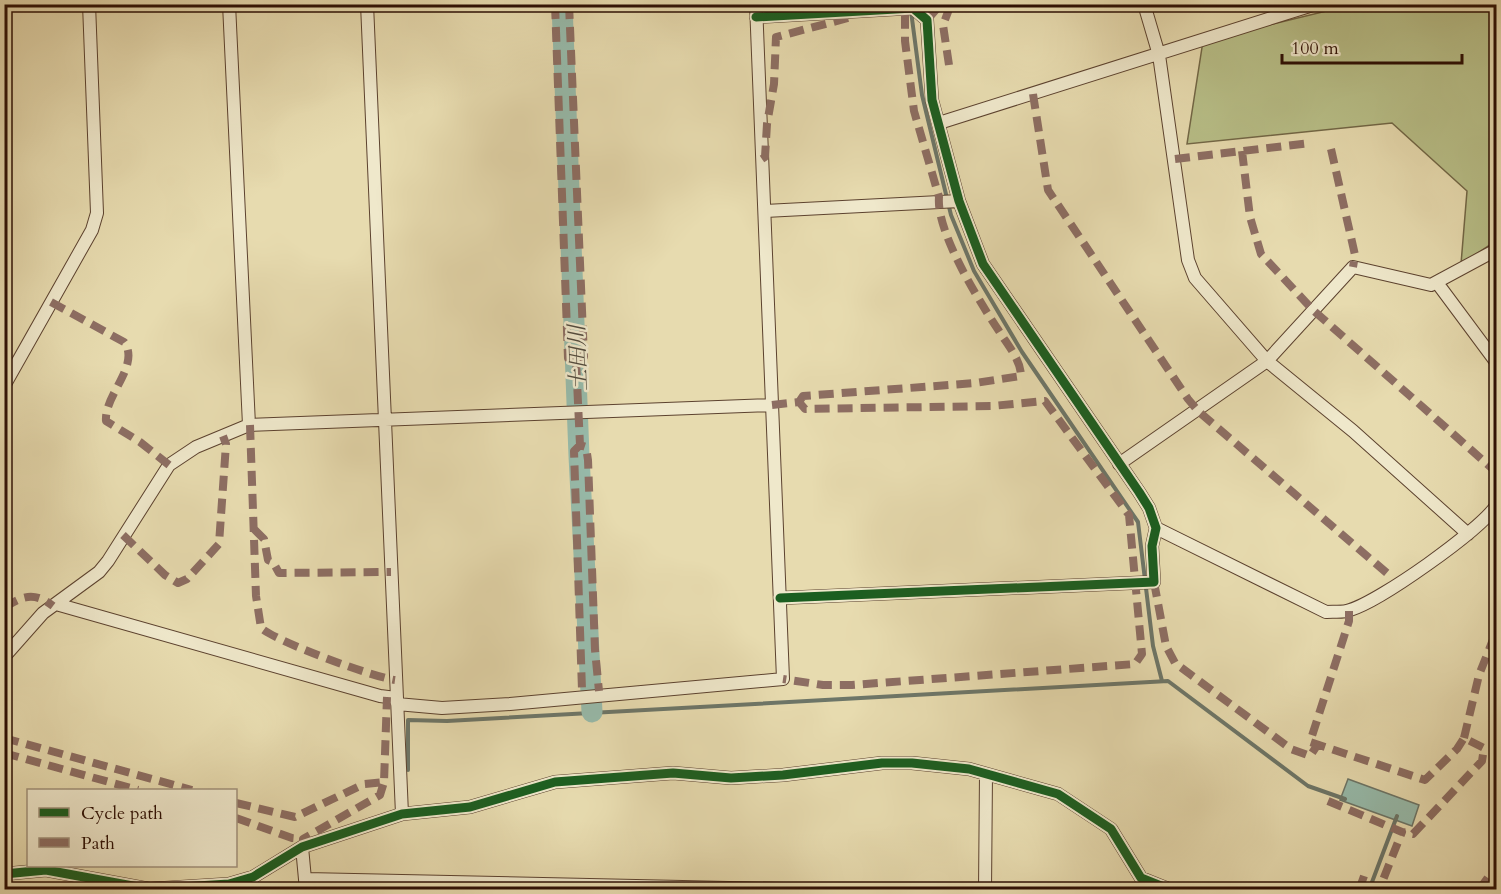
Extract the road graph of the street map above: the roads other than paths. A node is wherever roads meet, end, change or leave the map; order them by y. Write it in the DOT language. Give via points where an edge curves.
graph roads {
  1 [pos="89,4"];
  2 [pos="229,4"];
  3 [pos="366,4"];
  4 [pos="1144,4"];
  5 [pos="1316,4"];
  6 [pos="856,7"];
  7 [pos="756,11"];
  8 [pos="1159,55"];
  9 [pos="939,123"];
  10 [pos="959,201"];
  11 [pos="765,211"];
  12 [pos="1497,250"];
  13 [pos="1438,284"];
  14 [pos="1267,361"];
  15 [pos="1497,362"];
  16 [pos="4,386"];
  17 [pos="772,405"];
  18 [pos="384,421"];
  19 [pos="249,425"];
  20 [pos="1119,464"];
  21 [pos="1497,506"];
  22 [pos="1156,528"];
  23 [pos="1467,534"];
  24 [pos="780,598"];
  25 [pos="56,604"];
  26 [pos="4,657"];
  27 [pos="397,701"];
  28 [pos="986,774"];
  29 [pos="402,814"];
  30 [pos="302,847"];
  31 [pos="4,874"];
  32 [pos="306,884"];
  33 [pos="829,890"];
  34 [pos="985,890"];
  35 [pos="1171,890"];
  1 -- 16 [label="street" via="97,213 92,230"];
  2 -- 19 [label="street"];
  3 -- 18 [label="street"];
  4 -- 8 [label="street"];
  5 -- 8 [label="street"];
  6 -- 7 [label="street"];
  6 -- 9 [label="street" via="883,12 913,8 927,20 932,100"];
  7 -- 11 [label="street"];
  8 -- 9 [label="street"];
  8 -- 14 [label="street" via="1191,271"];
  9 -- 10 [label="street"];
  10 -- 11 [label="street"];
  10 -- 20 [label="street" via="990,276"];
  11 -- 17 [label="street"];
  12 -- 13 [label="street"];
  13 -- 14 [label="street" via="1416,284 1353,267"];
  13 -- 15 [label="street"];
  14 -- 20 [label="street"];
  14 -- 23 [label="street" via="1353,431"];
  17 -- 18 [label="street"];
  17 -- 24 [label="street"];
  18 -- 19 [label="street"];
  18 -- 27 [label="street"];
  19 -- 25 [label="street" via="196,447 169,465 108,561"];
  20 -- 22 [label="street" via="1149,508"];
  21 -- 23 [label="street"];
  22 -- 23 [label="street" via="1326,612 1349,611 1373,598"];
  22 -- 24 [label="street" via="1152,546 1154,582"];
  24 -- 27 [label="street" via="783,679 441,708"];
  25 -- 26 [label="street"];
  25 -- 27 [label="street"];
  27 -- 29 [label="street"];
  28 -- 29 [label="street" via="912,763 882,763 731,778 673,772 582,778 532,787 470,807"];
  28 -- 34 [label="street"];
  28 -- 35 [label="street" via="1039,787 1074,803 1111,829 1141,878"];
  29 -- 30 [label="street"];
  30 -- 31 [label="street" via="253,878 229,884 149,889 46,870"];
  30 -- 32 [label="street"];
  32 -- 33 [label="street"];
}
